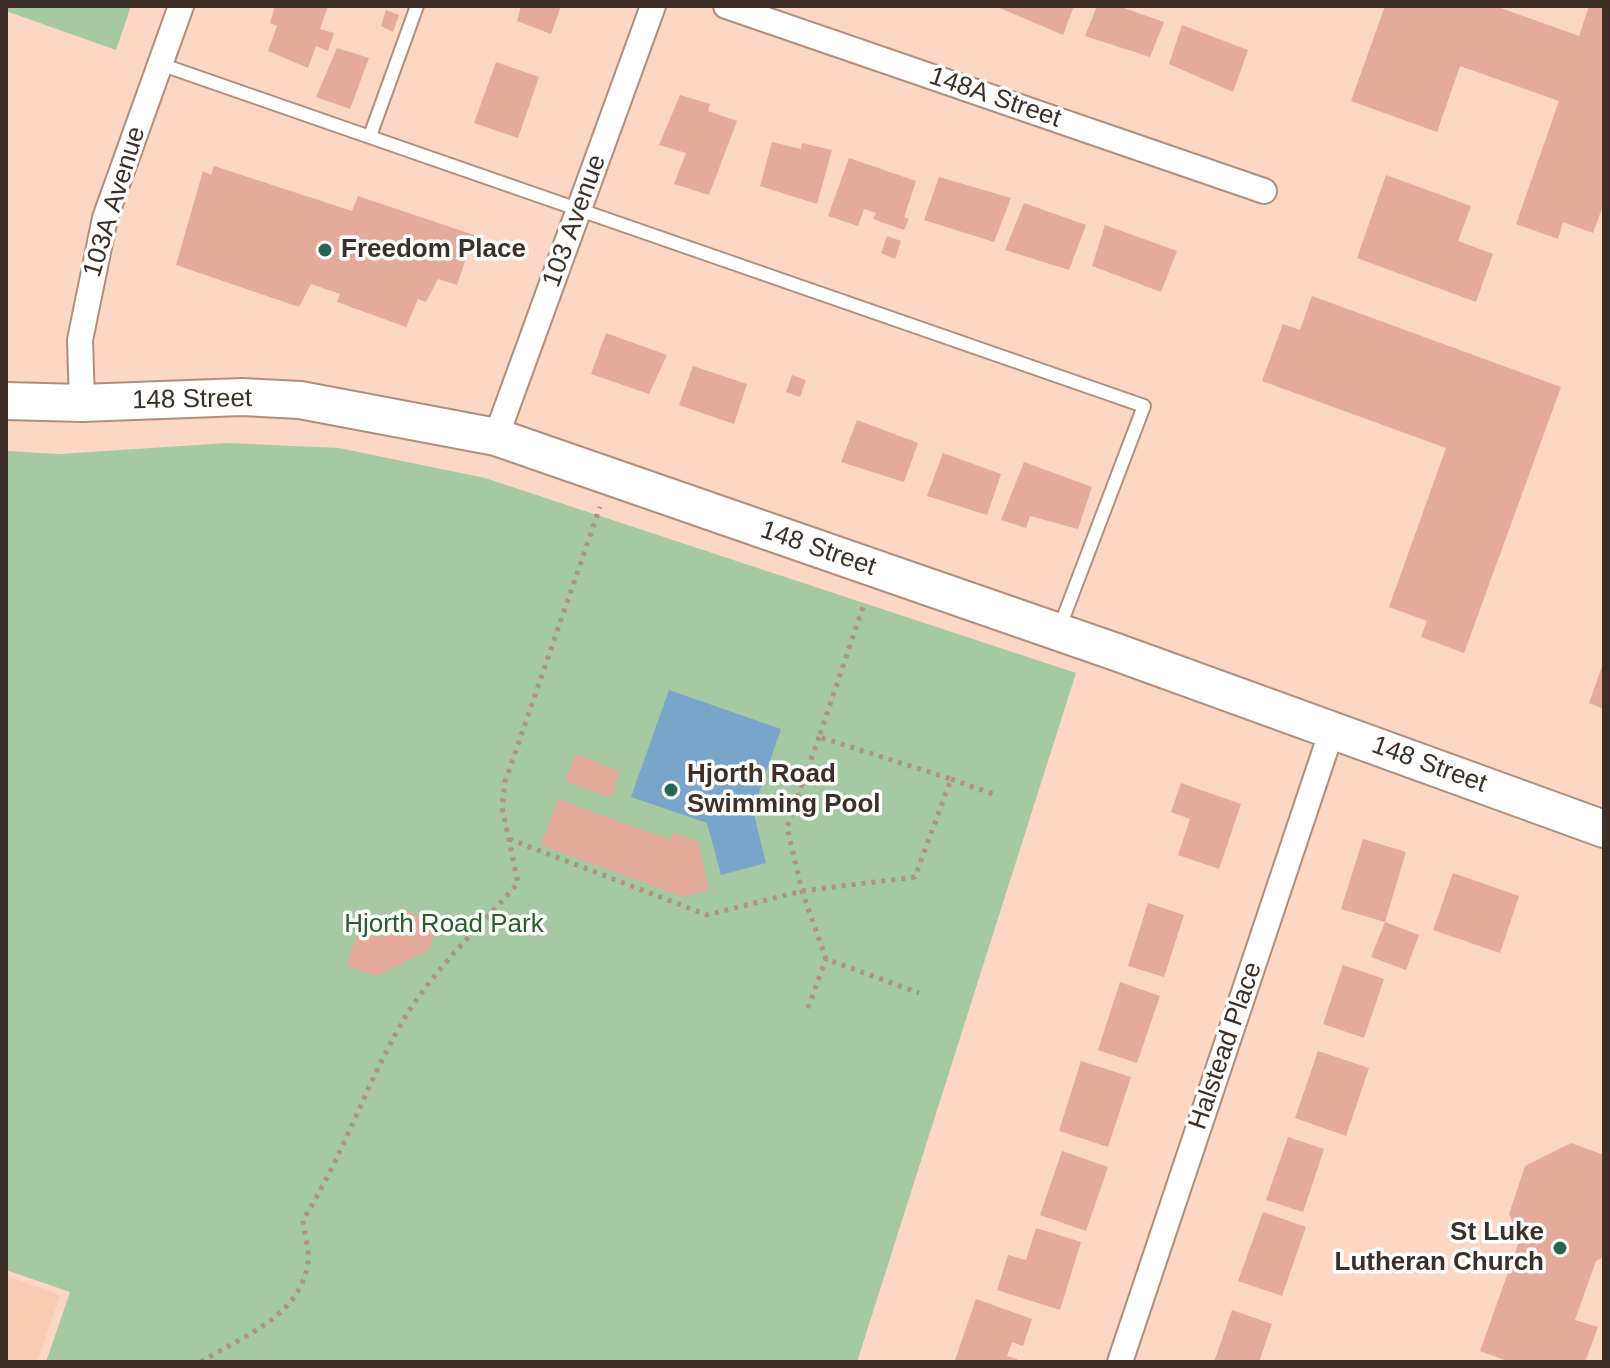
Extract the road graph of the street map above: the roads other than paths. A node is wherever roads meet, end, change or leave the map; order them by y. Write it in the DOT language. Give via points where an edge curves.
graph roads {
  1 [pos="181,6"];
  2 [pos="417,6"];
  3 [pos="653,6"];
  4 [pos="726,6"];
  5 [pos="160,64"];
  6 [pos="370,136"];
  7 [pos="1264,191"];
  8 [pos="580,208"];
  9 [pos="6,401"];
  10 [pos="82,403"];
  11 [pos="496,437"];
  12 [pos="1058,632"];
  13 [pos="1332,730"];
  14 [pos="1604,829"];
  15 [pos="1120,1362"];
  1 -- 5 [label="street, 103A Avenue"];
  2 -- 6 [label="lane"];
  3 -- 8 [label="street, 103 Avenue"];
  4 -- 7 [label="street, 148A Street"];
  5 -- 6 [label="lane"];
  5 -- 10 [label="street, 103A Avenue" via="95,260 80,340"];
  6 -- 8 [label="lane"];
  8 -- 11 [label="street, 103 Avenue"];
  8 -- 12 [label="lane" via="1144,406"];
  9 -- 10 [label="main road, 148 Street"];
  10 -- 11 [label="main road, 148 Street" via="300,400"];
  11 -- 12 [label="main road, 148 Street"];
  12 -- 13 [label="main road, 148 Street"];
  13 -- 14 [label="main road, 148 Street"];
  13 -- 15 [label="street, Halstead Place"];
}
